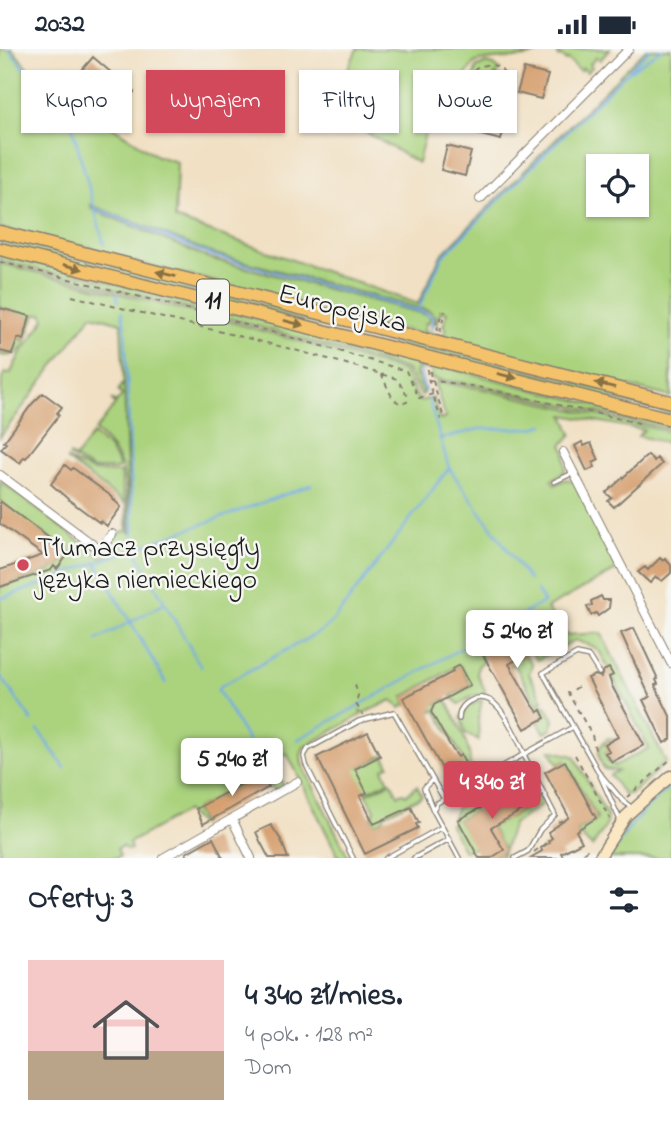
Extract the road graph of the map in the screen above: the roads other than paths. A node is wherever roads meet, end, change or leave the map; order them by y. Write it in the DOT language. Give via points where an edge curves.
graph roads {
  1 [pos="629,49"];
  2 [pos="480,199"];
  3 [pos="0,232"];
  4 [pos="0,249"];
  5 [pos="671,402"];
  6 [pos="671,419"];
  7 [pos="563,452"];
  8 [pos="573,473"];
  9 [pos="0,475"];
  10 [pos="554,482"];
  11 [pos="112,534"];
  12 [pos="671,663"];
  13 [pos="598,673"];
  14 [pos="459,719"];
  15 [pos="573,727"];
  16 [pos="524,754"];
  17 [pos="598,771"];
  18 [pos="671,776"];
  19 [pos="433,779"];
  20 [pos="297,782"];
  21 [pos="444,799"];
  22 [pos="633,809"];
  23 [pos="433,810"];
  24 [pos="229,821"];
  25 [pos="616,821"];
  26 [pos="442,827"];
  27 [pos="449,839"];
  28 [pos="594,854"];
  29 [pos="163,858"];
  30 [pos="251,858"];
  31 [pos="353,858"];
  32 [pos="386,858"];
  33 [pos="414,858"];
  34 [pos="459,858"];
  35 [pos="515,858"];
  1 -- 2 [label="street"];
  5 -- 3 [label="main road, Europejska / 11, one-way"];
  4 -- 6 [label="main road, Europejska / 11, one-way"];
  7 -- 8 [label="street"];
  8 -- 10 [label="lane"];
  8 -- 12 [label="street"];
  9 -- 11 [label="street" via="100,550"];
  13 -- 15 [label="lane" via="589,657 577,654 543,673"];
  14 -- 16 [label="lane" via="459,712 471,700 491,700"];
  15 -- 16 [label="lane"];
  15 -- 17 [label="lane"];
  16 -- 21 [label="lane"];
  16 -- 35 [label="lane" via="555,815 528,851"];
  17 -- 22 [label="lane"];
  17 -- 25 [label="lane"];
  18 -- 22 [label="street"];
  19 -- 21 [label="lane"];
  19 -- 23 [label="lane" via="424,789"];
  19 -- 31 [label="lane" via="394,712 359,721 308,749 306,765"];
  20 -- 24 [label="street"];
  21 -- 23 [label="lane"];
  22 -- 25 [label="street"];
  23 -- 26 [label="lane"];
  24 -- 29 [label="street"];
  24 -- 30 [label="street"];
  25 -- 28 [label="street"];
  26 -- 27 [label="lane"];
  26 -- 32 [label="lane"];
  27 -- 33 [label="lane"];
  27 -- 34 [label="lane"];
}
